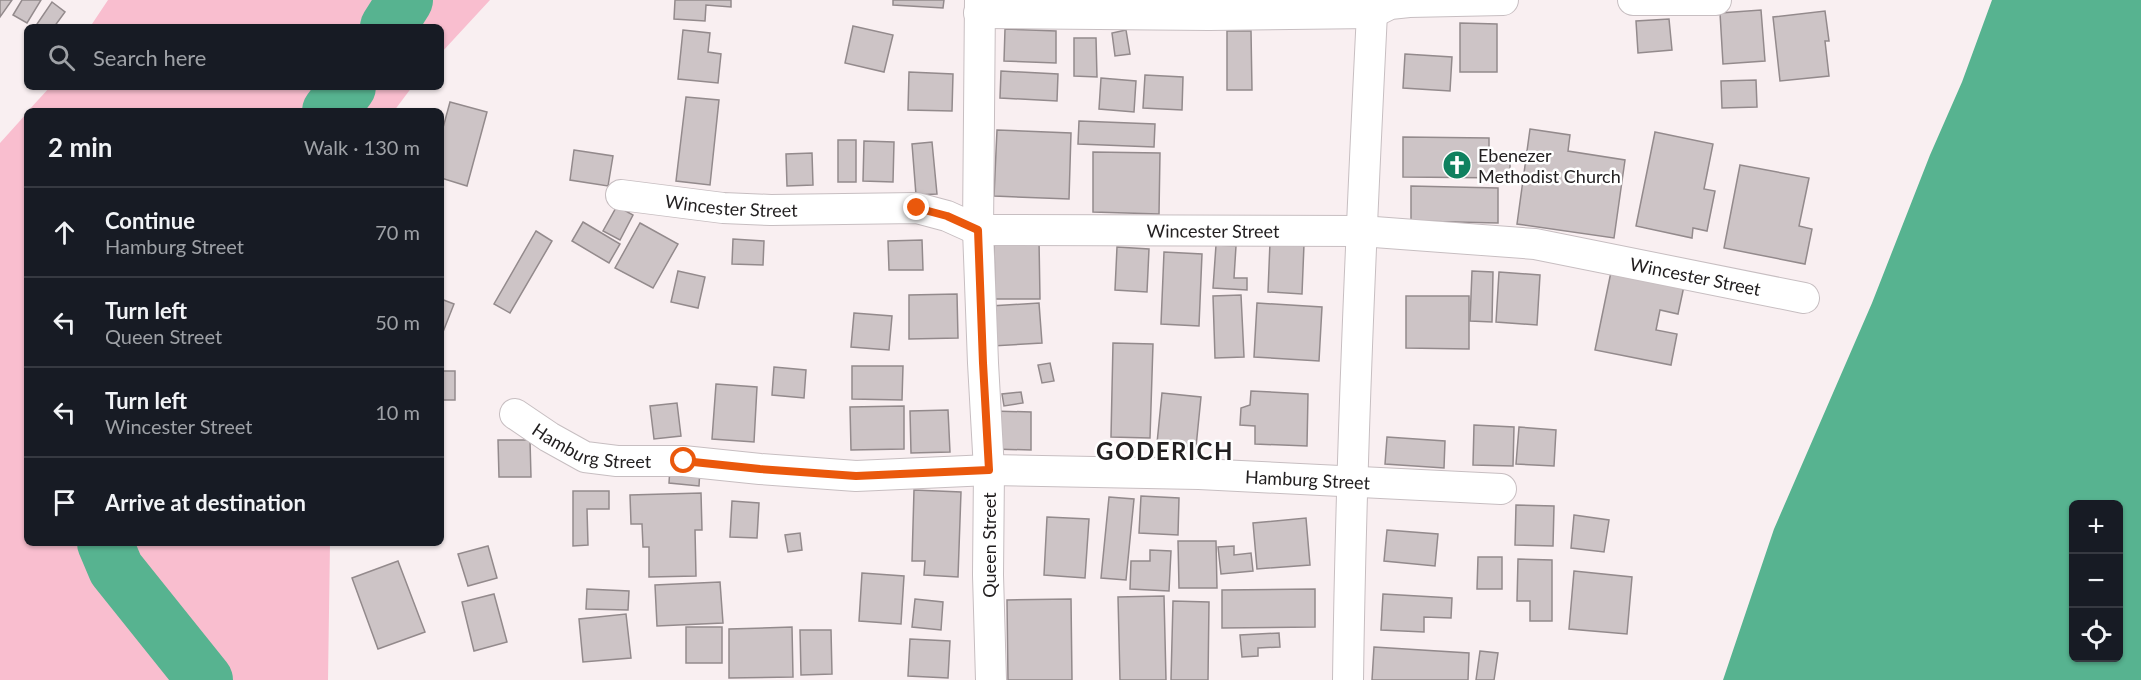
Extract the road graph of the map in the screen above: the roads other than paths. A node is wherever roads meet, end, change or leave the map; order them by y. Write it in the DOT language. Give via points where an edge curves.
graph roads {
  1 [pos="1503,0"];
  2 [pos="1633,0"];
  3 [pos="1716,0"];
  4 [pos="979,6"];
  5 [pos="1373,6"];
  6 [pos="621,195"];
  7 [pos="978,230"];
  8 [pos="1361,231"];
  9 [pos="1804,298"];
  10 [pos="514,414"];
  11 [pos="989,470"];
  12 [pos="1352,482"];
  13 [pos="1501,489"];
  14 [pos="992,680"];
  15 [pos="1348,680"];
  1 -- 5 [label="street"];
  2 -- 3 [label="street"];
  4 -- 5 [label="street" via="1209,15"];
  4 -- 7 [label="street, Queen Street"];
  5 -- 8 [label="street"];
  6 -- 7 [label="street, Wincester Street" via="723,208 917,208"];
  7 -- 8 [label="street, Wincester Street"];
  7 -- 11 [label="street, Queen Street"];
  8 -- 9 [label="street, Wincester Street" via="1535,244"];
  8 -- 12 [label="street"];
  10 -- 11 [label="street, Hamburg Street" via="585,457 617,461 684,461 856,476"];
  11 -- 12 [label="street, Hamburg Street"];
  11 -- 14 [label="street, Queen Street"];
  12 -- 13 [label="street, Hamburg Street"];
  12 -- 15 [label="street"];
}
